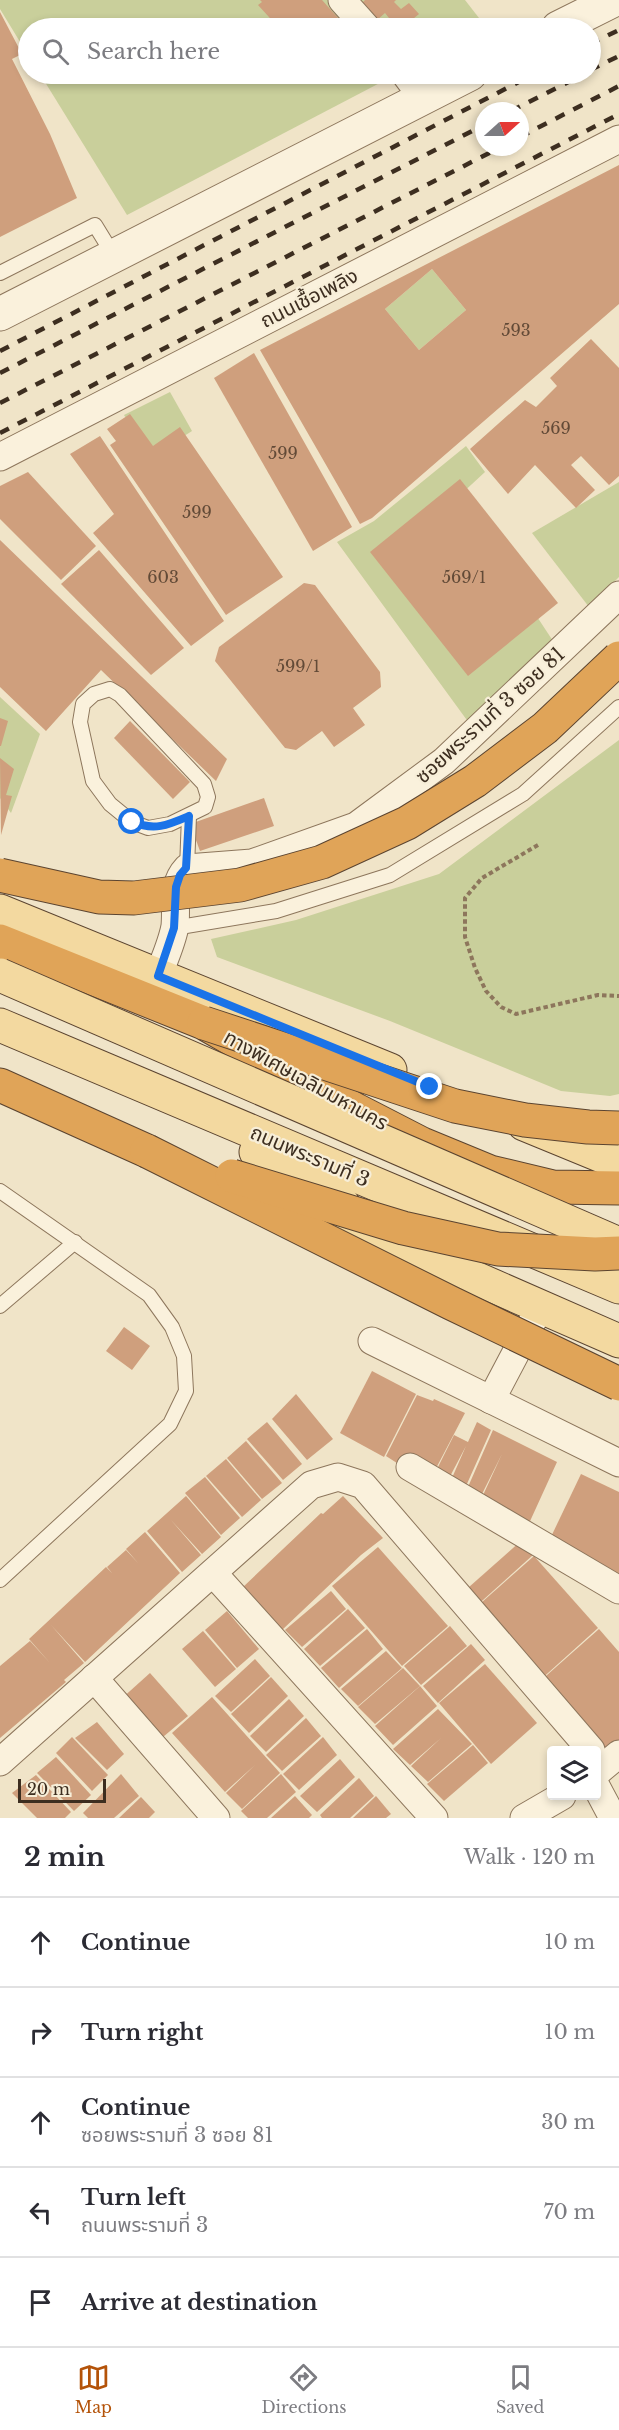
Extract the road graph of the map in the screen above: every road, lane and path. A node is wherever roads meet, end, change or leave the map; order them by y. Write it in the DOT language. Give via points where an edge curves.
graph roads {
  1 [pos="342,0"];
  2 [pos="614,0"];
  3 [pos="358,18"];
  4 [pos="578,18"];
  5 [pos="414,86"];
  6 [pos="619,139"];
  7 [pos="114,256"];
  8 [pos="0,273"];
  9 [pos="0,314"];
  10 [pos="0,457"];
  11 [pos="619,595"];
  12 [pos="619,658"];
  13 [pos="619,707"];
  14 [pos="189,816"];
  15 [pos="538,845"];
  16 [pos="186,868"];
  17 [pos="0,875"];
  18 [pos="0,911"];
  19 [pos="174,928"];
  20 [pos="0,941"];
  21 [pos="0,975"];
  22 [pos="158,976"];
  23 [pos="0,982"];
  24 [pos="619,996"];
  25 [pos="204,1023"];
  26 [pos="0,1025"];
  27 [pos="0,1032"];
  28 [pos="0,1085"];
  29 [pos="0,1097"];
  30 [pos="619,1127"];
  31 [pos="582,1147"];
  32 [pos="147,1151"];
  33 [pos="619,1163"];
  34 [pos="619,1188"];
  35 [pos="0,1191"];
  36 [pos="619,1230"];
  37 [pos="75,1242"];
  38 [pos="619,1244"];
  39 [pos="619,1253"];
  40 [pos="450,1267"];
  41 [pos="619,1287"];
  42 [pos="0,1306"];
  43 [pos="540,1307"];
  44 [pos="372,1341"];
  45 [pos="619,1341"];
  46 [pos="619,1384"];
  47 [pos="491,1400"];
  48 [pos="619,1462"];
  49 [pos="410,1467"];
  50 [pos="213,1573"];
  51 [pos="0,1580"];
  52 [pos="619,1590"];
  53 [pos="94,1678"];
  54 [pos="586,1746"];
  55 [pos="0,1762"];
  56 [pos="601,1764"];
  57 [pos="555,1800"];
  58 [pos="216,1818"];
  59 [pos="434,1818"];
  60 [pos="524,1818"];
  61 [pos="613,1818"];
  1 -- 3 [label="street"];
  2 -- 4 [label="street"];
  5 -- 7 [label="street"];
  6 -- 10 [label="street, ถนนเชื้อเพลิง"];
  7 -- 8 [label="lane" via="95,225"];
  7 -- 9 [label="street"];
  11 -- 16 [label="street, ซอยพระรามที่ 3 ซอย 81" via="444,761 356,826 252,863"];
  12 -- 17 [label="highway, bridge" via="545,728 475,781 407,823 322,862 240,885 134,898 99,897"];
  13 -- 19 [label="lane" via="523,794 390,875 276,911"];
  14 -- 14 [label="lane" via="148,828 132,822 110,804 93,781 80,722 83,704 94,694 110,689 120,695 204,784 208,797 205,807"];
  14 -- 16 [label="lane"];
  15 -- 24 [label="path" via="482,878 465,898 465,937 486,991 501,1008 516,1014 598,995"];
  16 -- 19 [label="street" via="176,887"];
  18 -- 22 [label="main road"];
  19 -- 22 [label="street"];
  20 -- 25 [label="highway, ทางพิเศษเฉลิมมหานคร"];
  21 -- 38 [label="main road, bridge"];
  22 -- 31 [label="main road"];
  23 -- 36 [label="main road" via="548,1208"];
  25 -- 30 [label="highway, bridge" via="455,1106 525,1120"];
  25 -- 34 [label="highway, ทางพิเศษเฉลิมมหานคร, bridge" via="422,1144 490,1172 553,1187"];
  26 -- 41 [label="main road, ถนนพระรามที่ 3, bridge"];
  27 -- 40 [label="main road, ถนนพระรามที่ 3" via="148,1096 250,1149"];
  28 -- 32 [label="highway"];
  29 -- 40 [label="main road, ถนนพระรามที่ 3" via="166,1164"];
  30 -- 31 [label="lane"];
  31 -- 33 [label="main road"];
  32 -- 39 [label="highway, bridge" via="403,1228 487,1246"];
  32 -- 46 [label="highway, bridge"];
  35 -- 37 [label="lane"];
  37 -- 42 [label="lane"];
  37 -- 51 [label="lane" via="148,1295 172,1327 184,1356 186,1391 170,1424"];
  40 -- 43 [label="main road, ถนนพระรามที่ 3"];
  43 -- 45 [label="main road, ถนนพระรามที่ 3"];
  43 -- 47 [label="street"];
  44 -- 47 [label="street"];
  47 -- 48 [label="street"];
  49 -- 52 [label="street"];
  50 -- 53 [label="street"];
  50 -- 54 [label="street" via="311,1485 338,1477 363,1485"];
  50 -- 59 [label="street"];
  53 -- 55 [label="street"];
  53 -- 58 [label="street"];
  56 -- 61 [label="street"];
  57 -- 60 [label="street"];
}
